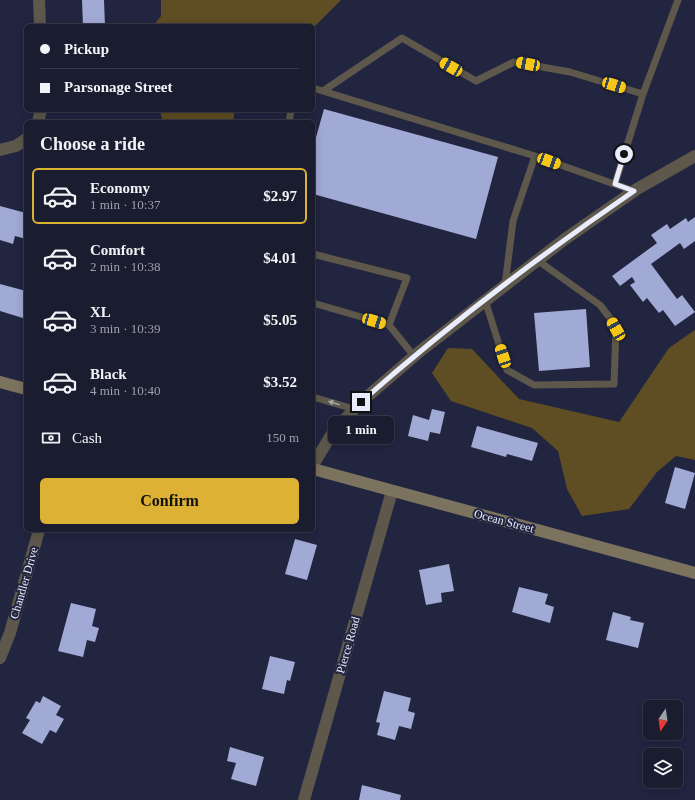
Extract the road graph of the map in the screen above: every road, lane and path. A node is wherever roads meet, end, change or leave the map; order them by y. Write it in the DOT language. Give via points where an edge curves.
graph roads {
  1 [pos="39,0"];
  2 [pos="678,0"];
  3 [pos="40,24"];
  4 [pos="315,89"];
  5 [pos="323,91"];
  6 [pos="643,94"];
  7 [pos="24,140"];
  8 [pos="0,150"];
  9 [pos="536,156"];
  10 [pos="695,156"];
  11 [pos="615,184"];
  12 [pos="634,191"];
  13 [pos="315,255"];
  14 [pos="537,260"];
  15 [pos="505,285"];
  16 [pos="486,300"];
  17 [pos="315,305"];
  18 [pos="390,325"];
  19 [pos="414,356"];
  20 [pos="0,382"];
  21 [pos="24,388"];
  22 [pos="315,398"];
  23 [pos="354,409"];
  24 [pos="315,462"];
  25 [pos="315,470"];
  26 [pos="392,491"];
  27 [pos="38,532"];
  28 [pos="695,573"];
  29 [pos="0,658"];
  30 [pos="304,800"];
  1 -- 3 [label="street"];
  2 -- 6 [label="lane"];
  4 -- 5 [label="lane"];
  5 -- 6 [label="lane" via="402,38 476,81 514,62 570,72"];
  5 -- 9 [label="lane"];
  6 -- 11 [label="lane"];
  7 -- 8 [label="street" via="16,146"];
  9 -- 11 [label="lane"];
  9 -- 15 [label="lane" via="513,221"];
  10 -- 12 [label="street"];
  11 -- 12 [label="lane"];
  12 -- 14 [label="street"];
  13 -- 18 [label="lane" via="407,278"];
  14 -- 15 [label="street"];
  14 -- 16 [label="lane" via="600,305 610,318 616,329 614,384 534,385 507,370"];
  15 -- 16 [label="street"];
  16 -- 19 [label="street"];
  17 -- 18 [label="lane"];
  18 -- 19 [label="lane"];
  19 -- 23 [label="street"];
  20 -- 21 [label="main road"];
  23 -- 22 [label="lane, one-way"];
  23 -- 24 [label="street" via="333,432"];
  25 -- 26 [label="main road, Ocean Street"];
  26 -- 28 [label="main road, Ocean Street"];
  26 -- 30 [label="street, Pierce Road"];
  27 -- 29 [label="street, Chandler Drive" via="10,633"];
}
